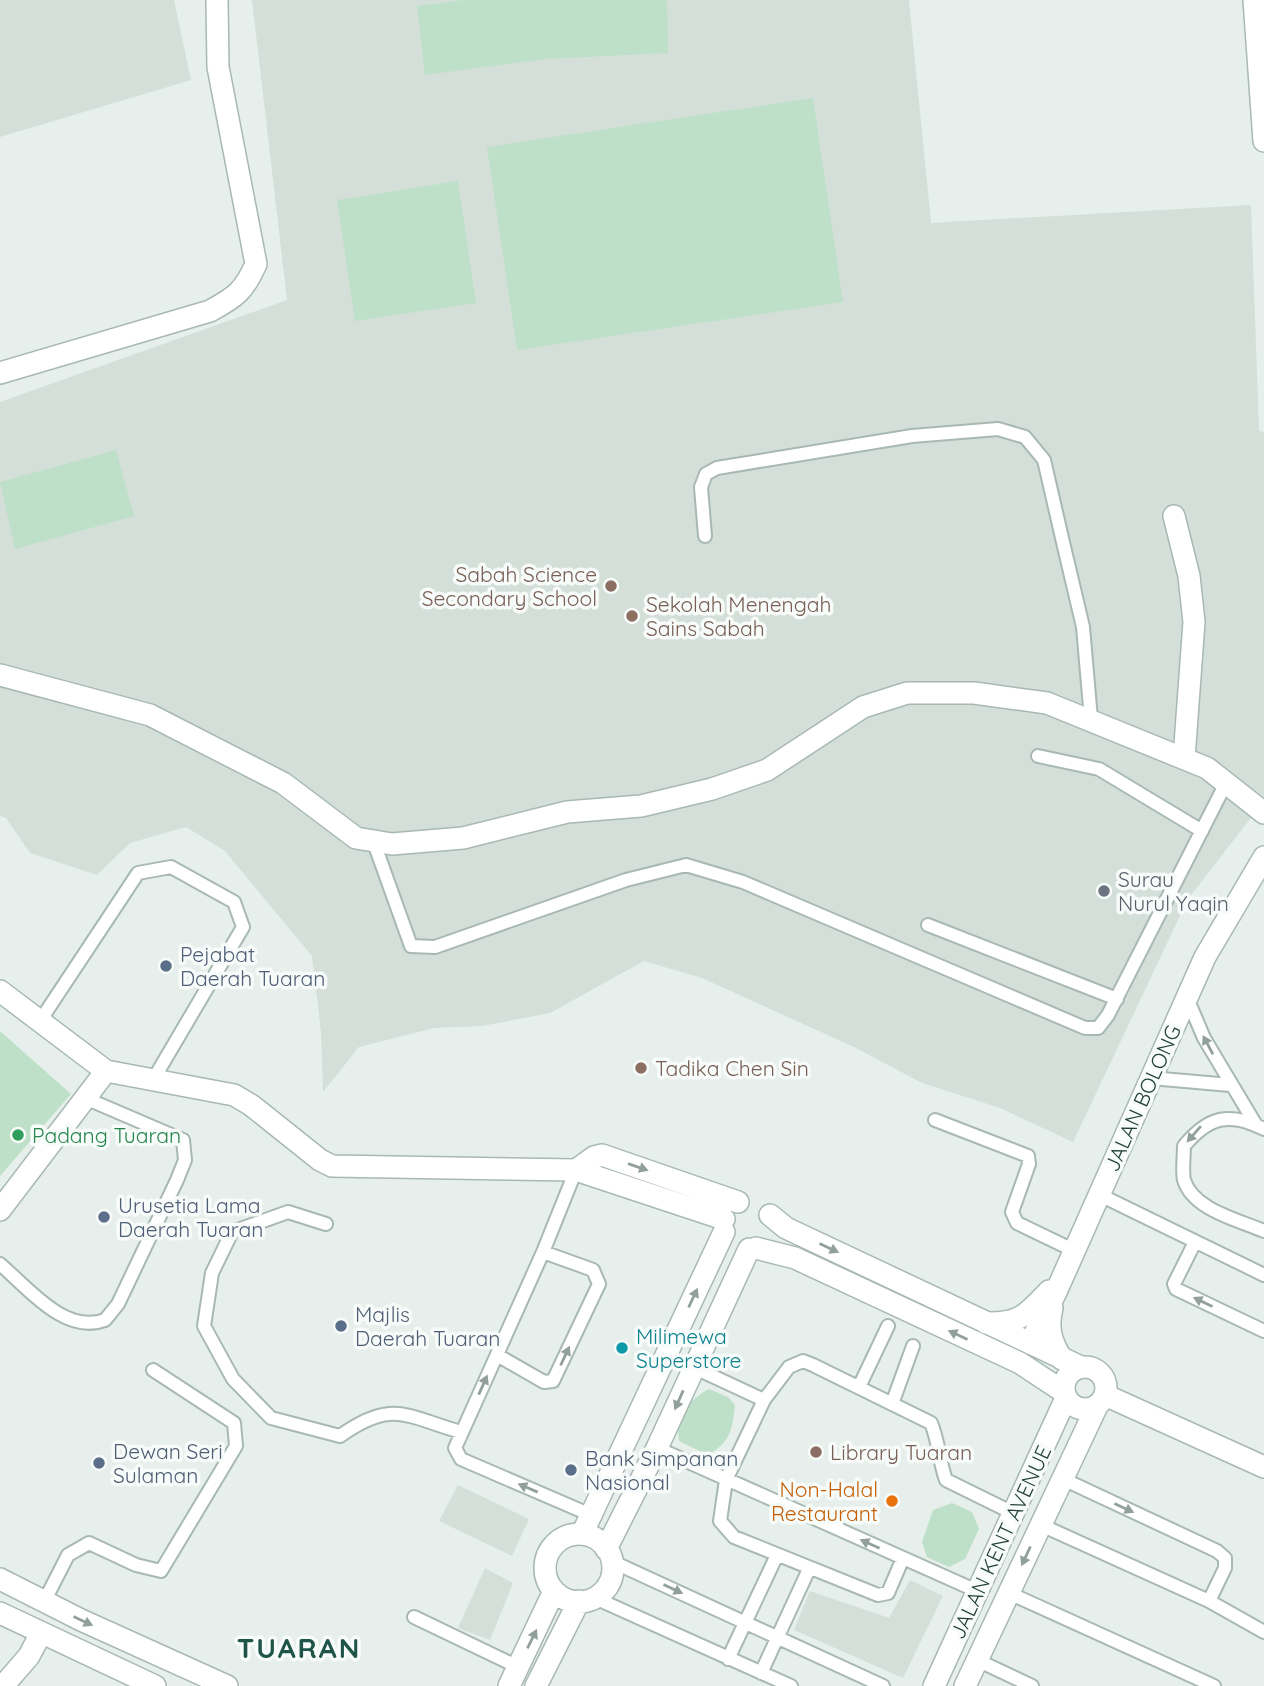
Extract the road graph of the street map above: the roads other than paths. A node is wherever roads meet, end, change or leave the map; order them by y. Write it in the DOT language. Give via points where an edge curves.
graph roads {
  1 [pos="217,0"];
  2 [pos="1254,0"];
  3 [pos="1264,141"];
  4 [pos="0,373"];
  5 [pos="1174,516"];
  6 [pos="705,536"];
  7 [pos="0,675"];
  8 [pos="1091,719"];
  9 [pos="1038,756"];
  10 [pos="1184,758"];
  11 [pos="1226,783"];
  12 [pos="1264,813"];
  13 [pos="1202,831"];
  14 [pos="373,840"];
  15 [pos="1264,857"];
  16 [pos="928,925"];
  17 [pos="0,991"];
  18 [pos="1186,998"];
  19 [pos="1116,999"];
  20 [pos="40,1021"];
  21 [pos="106,1071"];
  22 [pos="1151,1078"];
  23 [pos="153,1080"];
  24 [pos="1230,1084"];
  25 [pos="85,1098"];
  26 [pos="935,1120"];
  27 [pos="1260,1127"];
  28 [pos="576,1170"];
  29 [pos="1100,1195"];
  30 [pos="738,1202"];
  31 [pos="0,1210"];
  32 [pos="770,1215"];
  33 [pos="326,1224"];
  34 [pos="724,1226"];
  35 [pos="1264,1231"];
  36 [pos="1195,1242"];
  37 [pos="752,1248"];
  38 [pos="1075,1251"];
  39 [pos="543,1252"];
  40 [pos="0,1264"];
  41 [pos="1264,1275"];
  42 [pos="1060,1284"];
  43 [pos="986,1323"];
  44 [pos="888,1326"];
  45 [pos="1264,1331"];
  46 [pos="1030,1343"];
  47 [pos="913,1346"];
  48 [pos="497,1355"];
  49 [pos="1020,1363"];
  50 [pos="1072,1363"];
  51 [pos="693,1367"];
  52 [pos="153,1370"];
  53 [pos="859,1387"];
  54 [pos="1065,1395"];
  55 [pos="764,1400"];
  56 [pos="1101,1401"];
  57 [pos="892,1404"];
  58 [pos="461,1433"];
  59 [pos="657,1448"];
  60 [pos="1264,1467"];
  61 [pos="1063,1479"];
  62 [pos="726,1480"];
  63 [pos="1013,1513"];
  64 [pos="591,1515"];
  65 [pos="1041,1525"];
  66 [pos="582,1534"];
  67 [pos="609,1555"];
  68 [pos="777,1555"];
  69 [pos="903,1558"];
  70 [pos="808,1569"];
  71 [pos="0,1579"];
  72 [pos="554,1591"];
  73 [pos="977,1591"];
  74 [pos="1009,1593"];
  75 [pos="587,1600"];
  76 [pos="1209,1601"];
  77 [pos="44,1602"];
  78 [pos="0,1613"];
  79 [pos="414,1617"];
  80 [pos="746,1623"];
  81 [pos="1264,1632"];
  82 [pos="41,1633"];
  83 [pos="777,1637"];
  84 [pos="728,1659"];
  85 [pos="977,1660"];
  86 [pos="761,1673"];
  87 [pos="513,1677"];
  88 [pos="539,1685"];
  89 [pos="3,1686"];
  90 [pos="155,1686"];
  91 [pos="228,1686"];
  92 [pos="791,1686"];
  93 [pos="883,1686"];
  94 [pos="934,1686"];
  95 [pos="965,1686"];
  96 [pos="1032,1686"];
  97 [pos="1214,1686"];
  1 -- 4 [label="street" via="218,66 256,264 246,286 210,311"];
  2 -- 3 [label="street"];
  5 -- 10 [label="street" via="1189,576 1194,622"];
  6 -- 8 [label="lane" via="701,487 706,474 718,468 912,436 998,429 1025,437 1044,460 1083,626"];
  7 -- 14 [label="street" via="150,715 283,783 356,838"];
  8 -- 10 [label="street"];
  8 -- 14 [label="street" via="1047,703 974,693 907,693 863,707 766,770 712,789 641,806 567,812 463,838 392,844"];
  9 -- 13 [label="lane" via="1099,769"];
  10 -- 11 [label="street"];
  11 -- 12 [label="street"];
  11 -- 13 [label="lane"];
  13 -- 19 [label="lane"];
  14 -- 19 [label="lane" via="411,946 435,947 626,880 687,865 743,882 1085,1028 1098,1028"];
  15 -- 18 [label="street, JALAN BOLONG"];
  16 -- 19 [label="lane"];
  17 -- 20 [label="street"];
  18 -- 22 [label="street, JALAN BOLONG"];
  24 -- 18 [label="lane, one-way"];
  20 -- 21 [label="street"];
  20 -- 23 [label="lane" via="138,873 171,867 234,902 243,928"];
  21 -- 23 [label="street"];
  21 -- 25 [label="street"];
  22 -- 24 [label="lane"];
  22 -- 29 [label="street, JALAN BOLONG"];
  23 -- 28 [label="street" via="234,1096 332,1166"];
  24 -- 27 [label="lane"];
  25 -- 31 [label="street"];
  25 -- 40 [label="lane" via="183,1140 185,1160 118,1304 105,1321 74,1321"];
  26 -- 38 [label="lane" via="1028,1156 1012,1212 1017,1223"];
  27 -- 35 [label="lane, one-way" via="1239,1119 1201,1125 1184,1146 1184,1180 1195,1197 1215,1210"];
  28 -- 30 [label="street, one-way" via="602,1155"];
  28 -- 34 [label="street"];
  28 -- 39 [label="lane"];
  29 -- 36 [label="lane"];
  29 -- 38 [label="street, JALAN BOLONG"];
  30 -- 32 [label="street" via="760,1203"];
  30 -- 34 [label="street"];
  32 -- 37 [label="street" via="772,1230"];
  32 -- 43 [label="street, one-way" via="786,1228"];
  33 -- 58 [label="lane" via="288,1212 232,1232 212,1273 204,1326 233,1379 271,1418 340,1436 364,1419 388,1412"];
  34 -- 37 [label="street" via="734,1244"];
  64 -- 34 [label="street, one-way"];
  36 -- 41 [label="lane"];
  45 -- 36 [label="lane, one-way" via="1176,1289 1174,1284"];
  49 -- 37 [label="street, one-way" via="795,1258"];
  37 -- 51 [label="street"];
  38 -- 42 [label="street, JALAN BOLONG"];
  39 -- 48 [label="lane"];
  48 -- 39 [label="lane, one-way" via="544,1382 553,1381 599,1284 593,1270"];
  42 -- 43 [label="street" via="1012,1323"];
  42 -- 46 [label="street, JALAN BOLONG"];
  42 -- 50 [label="street" via="1049,1321 1052,1343"];
  43 -- 46 [label="street"];
  44 -- 53 [label="lane"];
  46 -- 49 [label="street, JALAN BOLONG"];
  46 -- 50 [label="street"];
  47 -- 57 [label="lane"];
  58 -- 48 [label="lane, one-way"];
  49 -- 54 [label="street"];
  50 -- 54 [label="street"];
  50 -- 56 [label="street" via="1102,1375"];
  51 -- 55 [label="lane"];
  51 -- 59 [label="street, one-way"];
  52 -- 77 [label="lane" via="234,1423 236,1447 161,1571 89,1543 68,1555"];
  53 -- 55 [label="lane" via="803,1361 789,1367"];
  53 -- 57 [label="lane"];
  54 -- 56 [label="street" via="1083,1409"];
  54 -- 63 [label="street, JALAN KENT AVENUE"];
  55 -- 62 [label="lane"];
  56 -- 60 [label="street"];
  56 -- 61 [label="street, JALAN KENT AVENUE"];
  57 -- 63 [label="lane" via="931,1423 946,1480"];
  64 -- 58 [label="lane, one-way" via="461,1459 455,1448"];
  59 -- 62 [label="lane"];
  59 -- 67 [label="street"];
  61 -- 65 [label="street, JALAN KENT AVENUE"];
  61 -- 76 [label="lane, one-way" via="1217,1551 1225,1558 1225,1568"];
  62 -- 68 [label="lane" via="720,1521 734,1537"];
  69 -- 62 [label="lane, one-way"];
  63 -- 73 [label="street, JALAN KENT AVENUE"];
  64 -- 66 [label="street"];
  65 -- 74 [label="street, JALAN KENT AVENUE, one-way"];
  65 -- 76 [label="lane"];
  66 -- 67 [label="street" via="600,1542"];
  66 -- 72 [label="street" via="561,1539 547,1557 547,1579"];
  67 -- 75 [label="street" via="609,1582"];
  67 -- 80 [label="lane, one-way"];
  68 -- 70 [label="lane"];
  68 -- 80 [label="lane"];
  69 -- 70 [label="lane" via="888,1593 878,1595"];
  69 -- 73 [label="lane"];
  70 -- 83 [label="lane"];
  71 -- 77 [label="street"];
  72 -- 75 [label="street" via="561,1597"];
  87 -- 72 [label="street, one-way"];
  73 -- 94 [label="street, JALAN KENT AVENUE"];
  74 -- 85 [label="street, JALAN KENT AVENUE"];
  74 -- 97 [label="lane"];
  75 -- 84 [label="lane"];
  75 -- 88 [label="street"];
  76 -- 81 [label="lane"];
  77 -- 91 [label="street, one-way"];
  78 -- 82 [label="street"];
  79 -- 87 [label="lane"];
  80 -- 83 [label="lane"];
  80 -- 84 [label="lane"];
  82 -- 89 [label="street" via="29,1656"];
  82 -- 90 [label="street"];
  83 -- 86 [label="lane"];
  83 -- 93 [label="lane"];
  84 -- 86 [label="lane"];
  85 -- 95 [label="street, JALAN KENT AVENUE"];
  85 -- 96 [label="lane"];
  86 -- 92 [label="lane"];
}
